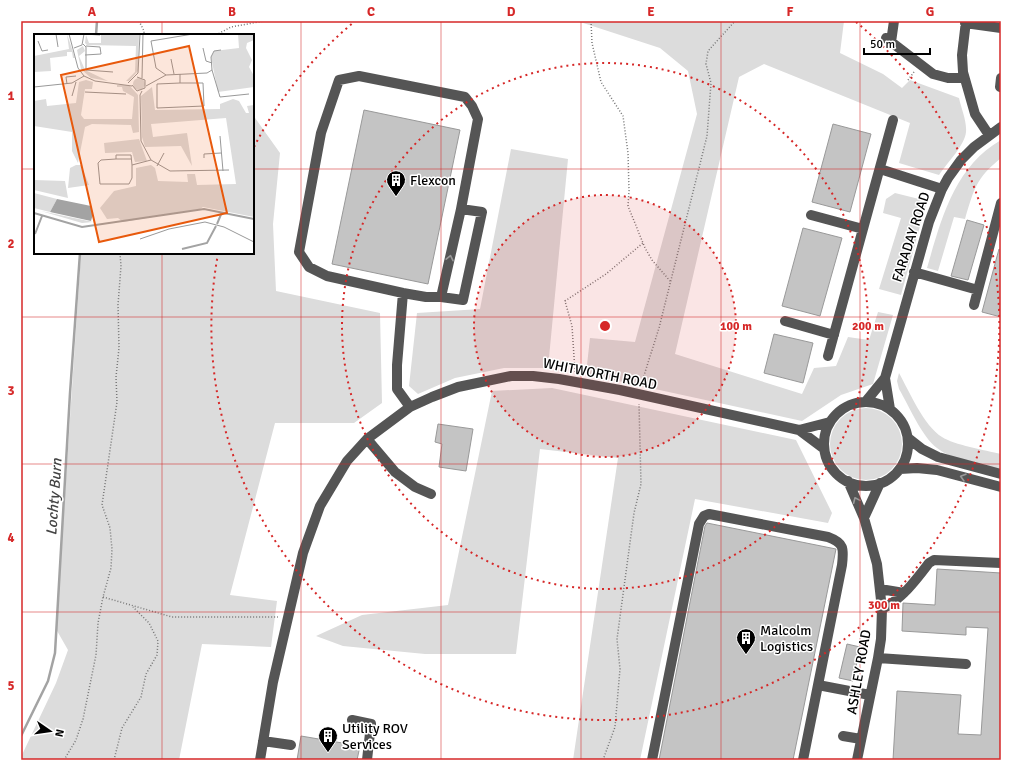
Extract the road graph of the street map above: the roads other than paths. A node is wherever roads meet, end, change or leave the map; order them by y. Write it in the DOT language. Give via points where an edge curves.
graph roads {
  1 [pos="894,21"];
  2 [pos="966,22"];
  3 [pos="1001,28"];
  4 [pos="964,78"];
  5 [pos="893,120"];
  6 [pos="1001,127"];
  7 [pos="988,135"];
  8 [pos="880,169"];
  9 [pos="942,189"];
  10 [pos="1001,204"];
  11 [pos="461,209"];
  12 [pos="811,215"];
  13 [pos="863,229"];
  14 [pos="914,272"];
  15 [pos="978,290"];
  16 [pos="403,293"];
  17 [pos="441,297"];
  18 [pos="974,305"];
  19 [pos="785,320"];
  20 [pos="834,335"];
  21 [pos="828,356"];
  22 [pos="885,378"];
  23 [pos="867,400"];
  24 [pos="410,407"];
  25 [pos="890,408"];
  26 [pos="830,422"];
  27 [pos="799,430"];
  28 [pos="908,438"];
  29 [pos="367,439"];
  30 [pos="823,448"];
  31 [pos="900,469"];
  32 [pos="1001,474"];
  33 [pos="848,481"];
  34 [pos="880,483"];
  35 [pos="1001,487"];
  36 [pos="431,494"];
  37 [pos="864,518"];
  38 [pos="1001,563"];
  39 [pos="880,589"];
  40 [pos="904,593"];
  41 [pos="882,609"];
  42 [pos="878,658"];
  43 [pos="966,664"];
  44 [pos="818,685"];
  45 [pos="870,695"];
  46 [pos="352,720"];
  47 [pos="843,736"];
  48 [pos="861,739"];
  49 [pos="263,741"];
  50 [pos="291,745"];
  51 [pos="260,760"];
  52 [pos="367,760"];
  53 [pos="652,760"];
  54 [pos="803,760"];
  55 [pos="857,760"];
  1 -- 4 [label="street" via="889,40 933,74 948,78"];
  2 -- 3 [label="street"];
  2 -- 4 [label="street" via="962,55"];
  4 -- 7 [label="street" via="975,114"];
  5 -- 8 [label="street"];
  6 -- 7 [label="street, FARADAY ROAD"];
  7 -- 9 [label="street, FARADAY ROAD" via="961,160"];
  8 -- 9 [label="street"];
  8 -- 13 [label="street"];
  9 -- 14 [label="street, FARADAY ROAD"];
  10 -- 15 [label="street"];
  11 -- 16 [label="street" via="478,119 464,97 359,76 339,80 321,133 299,252 309,267 327,276"];
  17 -- 11 [label="street, one-way"];
  11 -- 17 [label="street" via="482,212 463,300"];
  12 -- 13 [label="street"];
  13 -- 20 [label="street"];
  14 -- 15 [label="street"];
  14 -- 22 [label="street, FARADAY ROAD"];
  15 -- 18 [label="street"];
  16 -- 17 [label="street"];
  16 -- 24 [label="street" via="397,389"];
  19 -- 20 [label="street"];
  20 -- 21 [label="street"];
  22 -- 23 [label="street, FARADAY ROAD"];
  22 -- 25 [label="street, FARADAY ROAD"];
  23 -- 25 [label="street"];
  23 -- 26 [label="street" via="852,403 840,410"];
  24 -- 27 [label="street, WHITWORTH ROAD" via="458,387 511,376 533,376 639,394"];
  24 -- 29 [label="street, WHITWORTH ROAD"];
  25 -- 28 [label="street" via="899,416"];
  26 -- 27 [label="street, WHITWORTH ROAD"];
  26 -- 30 [label="street" via="823,436"];
  27 -- 30 [label="street, WHITWORTH ROAD"];
  28 -- 31 [label="street" via="908,449"];
  28 -- 32 [label="street" via="938,457"];
  29 -- 36 [label="street" via="395,472 415,487"];
  29 -- 49 [label="street, WHITWORTH ROAD" via="347,461 320,506 303,553 273,682"];
  30 -- 33 [label="street" via="826,462 833,473"];
  31 -- 34 [label="street"];
  35 -- 31 [label="street, one-way" via="937,470"];
  33 -- 34 [label="street" via="858,485"];
  37 -- 33 [label="street, ASHLEY ROAD, one-way"];
  34 -- 37 [label="street"];
  37 -- 39 [label="street, ASHLEY ROAD" via="877,564"];
  38 -- 40 [label="street" via="934,560"];
  39 -- 40 [label="street"];
  39 -- 41 [label="street, ASHLEY ROAD"];
  40 -- 41 [label="street"];
  41 -- 42 [label="street, ASHLEY ROAD"];
  42 -- 43 [label="street"];
  42 -- 45 [label="street, ASHLEY ROAD"];
  44 -- 45 [label="street"];
  44 -- 53 [label="street" via="842,565 841,544 828,537 713,514 704,516 699,524"];
  44 -- 54 [label="street"];
  45 -- 48 [label="street, ASHLEY ROAD"];
  46 -- 52 [label="street" via="372,724"];
  47 -- 48 [label="street"];
  48 -- 55 [label="street, ASHLEY ROAD"];
  49 -- 50 [label="street"];
  49 -- 51 [label="street, WHITWORTH ROAD"];
}
